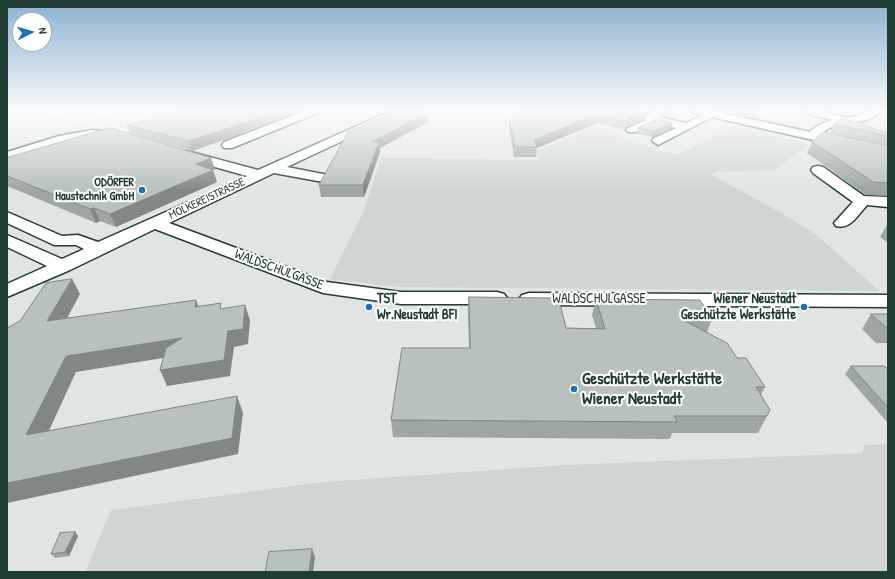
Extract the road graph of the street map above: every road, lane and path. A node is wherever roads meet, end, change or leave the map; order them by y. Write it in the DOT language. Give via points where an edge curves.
graph roads {
  1 [pos="72,137"];
  2 [pos="123,137"];
  3 [pos="248,137"];
  4 [pos="315,137"];
  5 [pos="342,137"];
  6 [pos="666,137"];
  7 [pos="816,137"];
  8 [pos="132,140"];
  9 [pos="658,141"];
  10 [pos="299,144"];
  11 [pos="228,145"];
  12 [pos="888,146"];
  13 [pos="873,150"];
  14 [pos="177,152"];
  15 [pos="888,153"];
  16 [pos="7,156"];
  17 [pos="273,169"];
  18 [pos="818,170"];
  19 [pos="260,175"];
  20 [pos="323,178"];
  21 [pos="862,201"];
  22 [pos="888,202"];
  23 [pos="7,217"];
  24 [pos="155,223"];
  25 [pos="842,223"];
  26 [pos="7,240"];
  27 [pos="99,249"];
  28 [pos="63,266"];
  29 [pos="7,291"];
  30 [pos="888,301"];
  1 -- 16 [label="street"];
  2 -- 8 [label="street"];
  3 -- 11 [label="street"];
  4 -- 10 [label="street"];
  5 -- 17 [label="street, MOLKEREISTRASSE"];
  6 -- 9 [label="street"];
  7 -- 13 [label="main road"];
  12 -- 13 [label="street" via="877,146"];
  13 -- 15 [label="main road"];
  14 -- 19 [label="street"];
  17 -- 19 [label="street, MOLKEREISTRASSE"];
  17 -- 20 [label="street"];
  18 -- 21 [label="street"];
  19 -- 24 [label="street, MOLKEREISTRASSE"];
  21 -- 22 [label="street"];
  21 -- 25 [label="street"];
  23 -- 27 [label="street" via="60,241 78,240"];
  24 -- 27 [label="street, MOLKEREISTRASSE"];
  24 -- 30 [label="street, WALDSCHULGASSE" via="323,287 368,294 409,298"];
  26 -- 28 [label="street"];
  27 -- 28 [label="street, MOLKEREISTRASSE"];
  28 -- 29 [label="street, MOLKEREISTRASSE"];
}
